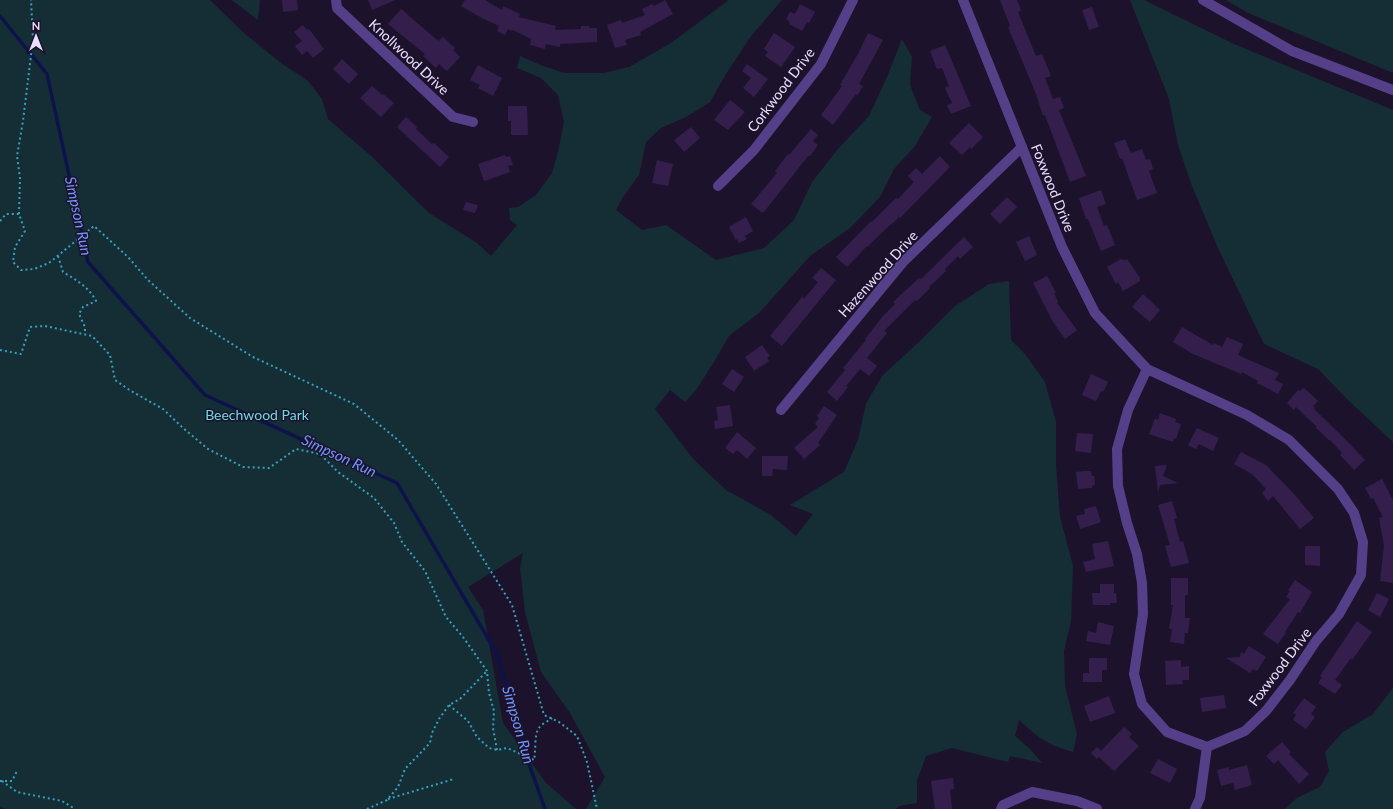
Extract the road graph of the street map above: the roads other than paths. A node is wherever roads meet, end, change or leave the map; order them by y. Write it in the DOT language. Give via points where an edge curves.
graph roads {
  1 [pos="336,0"];
  2 [pos="853,0"];
  3 [pos="963,0"];
  4 [pos="1203,0"];
  5 [pos="1393,90"];
  6 [pos="473,122"];
  7 [pos="1022,147"];
  8 [pos="718,186"];
  9 [pos="1147,369"];
  10 [pos="781,410"];
  11 [pos="1208,747"];
  12 [pos="1000,809"];
  13 [pos="1097,809"];
  14 [pos="1195,809"];
  1 -- 6 [label="street, Knollwood Drive" via="337,8 453,117"];
  2 -- 8 [label="street, Corkwood Drive" via="821,64 754,150"];
  3 -- 7 [label="street, Foxwood Drive"];
  4 -- 5 [label="street" via="1292,51"];
  7 -- 9 [label="street, Foxwood Drive" via="1062,247 1095,312"];
  7 -- 10 [label="street, Hazenwood Drive" via="903,262"];
  9 -- 11 [label="street" via="1128,410 1117,449 1118,486 1137,554 1142,583 1143,614 1134,674 1142,704 1167,732"];
  9 -- 11 [label="street, Foxwood Drive" via="1247,415 1289,440 1338,488 1354,513 1363,542 1361,575 1339,614 1316,641 1290,680 1266,711 1245,730"];
  11 -- 14 [label="street" via="1200,798"];
  12 -- 13 [label="street" via="1003,805 1032,792 1077,801"];
}
